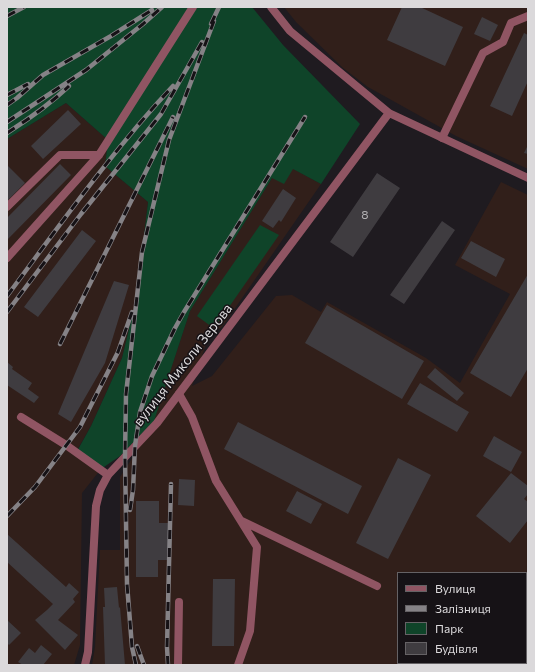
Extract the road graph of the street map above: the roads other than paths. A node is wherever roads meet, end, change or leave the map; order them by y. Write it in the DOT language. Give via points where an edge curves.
graph roads {
  1 [pos="193,7"];
  2 [pos="271,7"];
  3 [pos="528,16"];
  4 [pos="389,114"];
  5 [pos="442,138"];
  6 [pos="99,155"];
  7 [pos="528,178"];
  8 [pos="7,207"];
  9 [pos="7,258"];
  10 [pos="179,394"];
  11 [pos="21,417"];
  12 [pos="108,475"];
  13 [pos="241,520"];
  14 [pos="377,586"];
  15 [pos="179,602"];
  16 [pos="85,665"];
  17 [pos="178,665"];
  18 [pos="238,665"];
  1 -- 6 [label="street"];
  2 -- 4 [label="street" via="290,31"];
  3 -- 5 [label="street" via="511,23 503,42 483,53"];
  4 -- 5 [label="street"];
  4 -- 10 [label="street, вулиця Миколи Зерова"];
  5 -- 7 [label="street"];
  6 -- 8 [label="street" via="60,155"];
  6 -- 9 [label="street"];
  10 -- 12 [label="street, вулиця Миколи Зерова" via="157,423"];
  10 -- 13 [label="street" via="192,417 216,481"];
  11 -- 12 [label="street"];
  12 -- 16 [label="street, вулиця Миколи Зерова" via="100,490 96,506 88,652"];
  13 -- 14 [label="street"];
  13 -- 18 [label="street" via="257,547 250,631"];
  15 -- 17 [label="street"];
}
